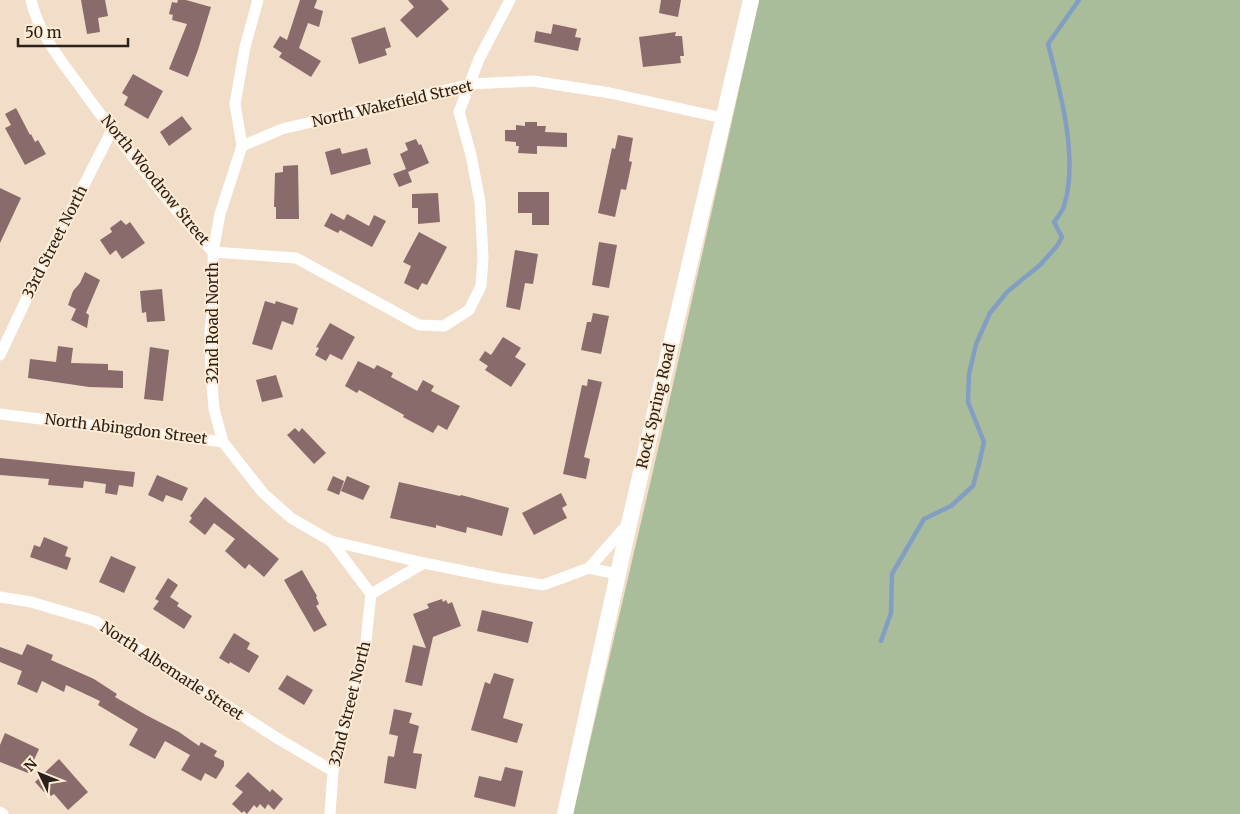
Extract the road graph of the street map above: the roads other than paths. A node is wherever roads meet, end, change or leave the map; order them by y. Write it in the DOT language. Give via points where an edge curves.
graph roads {
  1 [pos="31,0"];
  2 [pos="258,0"];
  3 [pos="510,0"];
  4 [pos="751,0"];
  5 [pos="471,84"];
  6 [pos="723,118"];
  7 [pos="112,130"];
  8 [pos="242,146"];
  9 [pos="213,252"];
  10 [pos="0,355"];
  11 [pos="0,414"];
  12 [pos="223,442"];
  13 [pos="628,524"];
  14 [pos="331,541"];
  15 [pos="424,563"];
  16 [pos="589,568"];
  17 [pos="617,574"];
  18 [pos="371,594"];
  19 [pos="0,597"];
  20 [pos="333,771"];
  21 [pos="330,814"];
  22 [pos="565,814"];
  1 -- 7 [label="street, North Woodrow Street" via="46,38"];
  2 -- 8 [label="street, 32nd Road North" via="244,47 235,104"];
  3 -- 5 [label="street" via="479,59"];
  4 -- 6 [label="street, Rock Spring Road"];
  5 -- 6 [label="street, North Wakefield Street" via="533,81 610,92"];
  5 -- 8 [label="street, North Wakefield Street" via="282,129"];
  5 -- 9 [label="street, North Woodrow Street" via="459,112 480,202 482,258 481,286 469,310 444,326 419,324 296,258"];
  6 -- 13 [label="street, Rock Spring Road"];
  7 -- 9 [label="street, North Woodrow Street"];
  7 -- 10 [label="street, 33rd Street North"];
  8 -- 9 [label="street, 32nd Road North" via="220,214"];
  9 -- 12 [label="street, 32nd Road North" via="210,372 214,409"];
  11 -- 12 [label="street, North Abingdon Street"];
  12 -- 14 [label="street, North Abingdon Street" via="263,493 291,518"];
  13 -- 16 [label="street, North Abingdon Street"];
  13 -- 17 [label="street, Rock Spring Road"];
  14 -- 15 [label="street, North Abingdon Street"];
  14 -- 18 [label="street, North Abingdon Street"];
  15 -- 16 [label="street, North Abingdon Street" via="543,585"];
  15 -- 18 [label="street"];
  16 -- 17 [label="street"];
  17 -- 22 [label="street, Rock Spring Road"];
  18 -- 20 [label="street, 32nd Street North" via="366,641"];
  19 -- 20 [label="street, North Albemarle Street" via="31,602 95,621"];
  20 -- 21 [label="street, 32nd Street North"];
}
